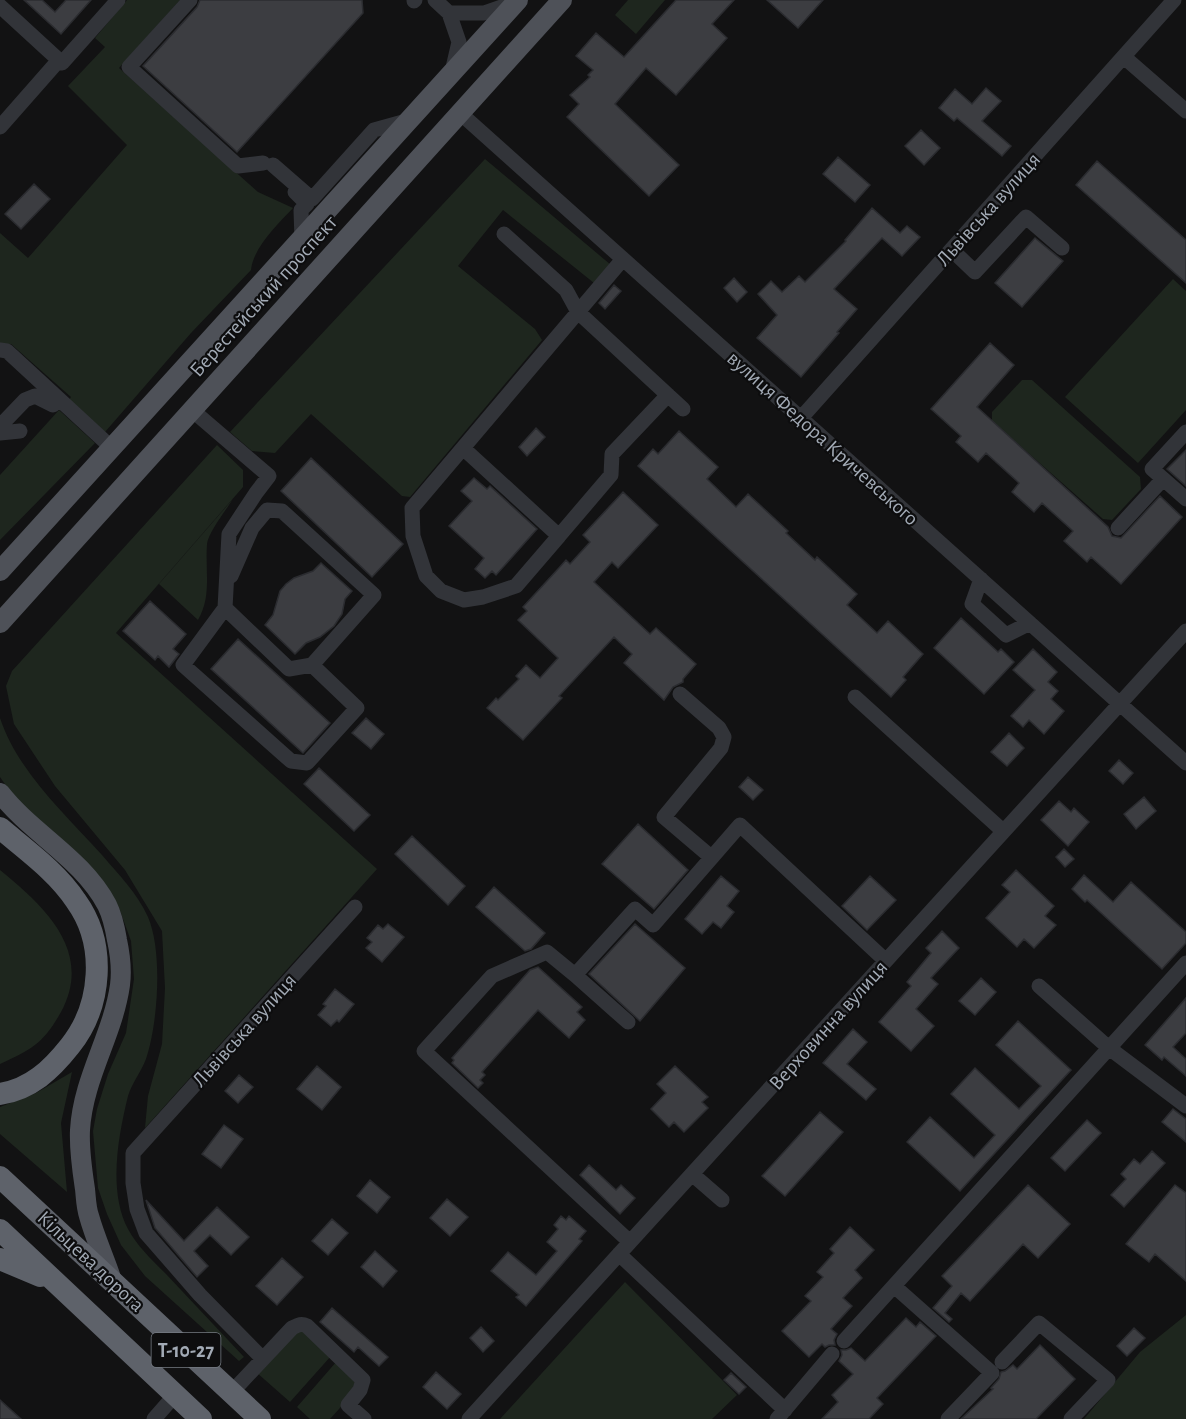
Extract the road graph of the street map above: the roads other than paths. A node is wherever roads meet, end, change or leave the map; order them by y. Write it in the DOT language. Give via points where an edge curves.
graph roads {
  1 [pos="118,0"];
  2 [pos="190,0"];
  3 [pos="435,0"];
  4 [pos="562,0"];
  5 [pos="1174,0"];
  6 [pos="517,1"];
  7 [pos="0,6"];
  8 [pos="449,13"];
  9 [pos="1124,57"];
  10 [pos="58,60"];
  11 [pos="452,74"];
  12 [pos="1186,111"];
  13 [pos="460,113"];
  14 [pos="410,120"];
  15 [pos="0,127"];
  16 [pos="272,168"];
  17 [pos="504,234"];
  18 [pos="302,240"];
  19 [pos="1062,248"];
  20 [pos="952,250"];
  21 [pos="623,259"];
  22 [pos="578,312"];
  23 [pos="0,350"];
  24 [pos="668,395"];
  25 [pos="57,404"];
  26 [pos="684,409"];
  27 [pos="192,410"];
  28 [pos="801,418"];
  29 [pos="0,426"];
  30 [pos="20,431"];
  31 [pos="1186,432"];
  32 [pos="0,433"];
  33 [pos="112,448"];
  34 [pos="464,449"];
  35 [pos="1163,479"];
  36 [pos="1186,499"];
  37 [pos="1118,528"];
  38 [pos="559,536"];
  39 [pos="0,571"];
  40 [pos="981,579"];
  41 [pos="227,587"];
  42 [pos="225,609"];
  43 [pos="0,623"];
  44 [pos="1030,623"];
  45 [pos="1186,631"];
  46 [pos="312,665"];
  47 [pos="680,694"];
  48 [pos="855,697"];
  49 [pos="1121,704"];
  50 [pos="1186,763"];
  51 [pos="0,793"];
  52 [pos="0,828"];
  53 [pos="1003,831"];
  54 [pos="711,857"];
  55 [pos="355,908"];
  56 [pos="886,961"];
  57 [pos="1186,963"];
  58 [pos="575,975"];
  59 [pos="1039,986"];
  60 [pos="627,1022"];
  61 [pos="1109,1048"];
  62 [pos="0,1094"];
  63 [pos="1186,1106"];
  64 [pos="692,1174"];
  65 [pos="0,1178"];
  66 [pos="722,1200"];
  67 [pos="0,1230"];
  68 [pos="630,1242"];
  69 [pos="619,1254"];
  70 [pos="0,1259"];
  71 [pos="112,1281"];
  72 [pos="56,1283"];
  73 [pos="894,1286"];
  74 [pos="844,1341"];
  75 [pos="832,1354"];
  76 [pos="263,1359"];
  77 [pos="997,1368"];
  78 [pos="232,1392"];
  79 [pos="175,1395"];
  80 [pos="781,1415"];
  81 [pos="154,1419"];
  82 [pos="201,1419"];
  83 [pos="260,1419"];
  84 [pos="364,1419"];
  85 [pos="469,1419"];
  86 [pos="948,1419"];
  87 [pos="1071,1419"];
  1 -- 10 [label="street" via="62,63"];
  2 -- 16 [label="street" via="129,67 238,166"];
  3 -- 8 [label="street"];
  4 -- 13 [label="main road, Берестейський проспект"];
  5 -- 9 [label="street, Львівська вулиця"];
  6 -- 8 [label="street" via="484,13"];
  6 -- 11 [label="main road, Берестейський проспект"];
  7 -- 10 [label="street"];
  8 -- 11 [label="street" via="459,42"];
  9 -- 12 [label="street"];
  9 -- 20 [label="street, Львівська вулиця"];
  10 -- 15 [label="street"];
  11 -- 14 [label="main road, Берестейський проспект"];
  13 -- 21 [label="street, вулиця Федора Кричевського"];
  13 -- 27 [label="main road, Берестейський проспект"];
  14 -- 16 [label="street" via="374,130 312,199"];
  14 -- 18 [label="main road, Берестейський проспект"];
  16 -- 18 [label="street" via="306,204 301,210"];
  17 -- 22 [label="street" via="566,290"];
  18 -- 33 [label="main road, Берестейський проспект"];
  19 -- 20 [label="street" via="1026,217 975,272"];
  20 -- 28 [label="street, Львівська вулиця"];
  21 -- 22 [label="street"];
  21 -- 28 [label="street, вулиця Федора Кричевського"];
  22 -- 24 [label="street"];
  22 -- 34 [label="street"];
  23 -- 25 [label="street" via="7,351"];
  24 -- 26 [label="street"];
  24 -- 38 [label="street" via="612,454 611,475"];
  25 -- 29 [label="street" via="35,396 25,400"];
  25 -- 33 [label="street"];
  27 -- 41 [label="street" via="269,476 229,534"];
  27 -- 43 [label="main road, Берестейський проспект"];
  28 -- 40 [label="street, вулиця Федора Кричевського"];
  30 -- 32 [label="street"];
  31 -- 35 [label="street" via="1152,469"];
  33 -- 39 [label="main road, Берестейський проспект"];
  34 -- 38 [label="street"];
  34 -- 38 [label="street" via="412,508 413,536 426,576 441,591 464,600 516,586"];
  35 -- 36 [label="street"];
  35 -- 37 [label="street"];
  40 -- 44 [label="street, вулиця Федора Кричевського"];
  40 -- 44 [label="street" via="972,604 1006,635"];
  41 -- 42 [label="street"];
  41 -- 46 [label="street" via="252,528 267,510 282,511 374,595"];
  42 -- 46 [label="street" via="289,669"];
  42 -- 46 [label="street" via="183,664 291,761 306,763 357,708"];
  44 -- 49 [label="street, вулиця Федора Кричевського"];
  45 -- 49 [label="street, Верховинна вулиця"];
  47 -- 54 [label="street" via="724,736 721,748 664,817"];
  48 -- 53 [label="street"];
  49 -- 50 [label="street, вулиця Федора Кричевського"];
  49 -- 53 [label="street, Верховинна вулиця"];
  51 -- 71 [label="main road" via="80,868 108,907 116,932 121,957 120,984 114,1014 91,1074 80,1129 88,1214"];
  52 -- 62 [label="highway" via="59,880 77,902 94,943 97,966 89,1014 78,1036 50,1070 31,1084"];
  53 -- 56 [label="street, Верховинна вулиця"];
  54 -- 56 [label="street" via="740,825"];
  54 -- 58 [label="street" via="653,925 634,909"];
  55 -- 76 [label="street, Львівська вулиця" via="133,1153 137,1209 146,1233"];
  56 -- 64 [label="street, Верховинна вулиця"];
  57 -- 61 [label="street"];
  58 -- 60 [label="street"];
  58 -- 68 [label="street" via="548,952 492,975 424,1051"];
  59 -- 61 [label="street"];
  61 -- 63 [label="street"];
  61 -- 73 [label="street"];
  64 -- 66 [label="street"];
  64 -- 68 [label="street, Верховинна вулиця"];
  65 -- 71 [label="highway, Кільцева дорога / Т-10-27"];
  67 -- 72 [label="highway, Кільцева дорога / Т-10-27"];
  68 -- 69 [label="street, Верховинна вулиця"];
  69 -- 80 [label="street"];
  69 -- 85 [label="street, Верховинна вулиця"];
  70 -- 72 [label="highway"];
  71 -- 78 [label="highway, Кільцева дорога / Т-10-27"];
  72 -- 79 [label="highway, Кільцева дорога / Т-10-27"];
  73 -- 74 [label="street"];
  73 -- 77 [label="street"];
  75 -- 80 [label="street"];
  76 -- 78 [label="street"];
  76 -- 84 [label="street" via="292,1328 299,1324 308,1326 363,1380 348,1405"];
  77 -- 86 [label="street"];
  77 -- 87 [label="street" via="1039,1323 1108,1380"];
  78 -- 83 [label="highway, Кільцева дорога / Т-10-27"];
  79 -- 81 [label="street"];
  79 -- 82 [label="highway, Кільцева дорога / Т-10-27"];
}
